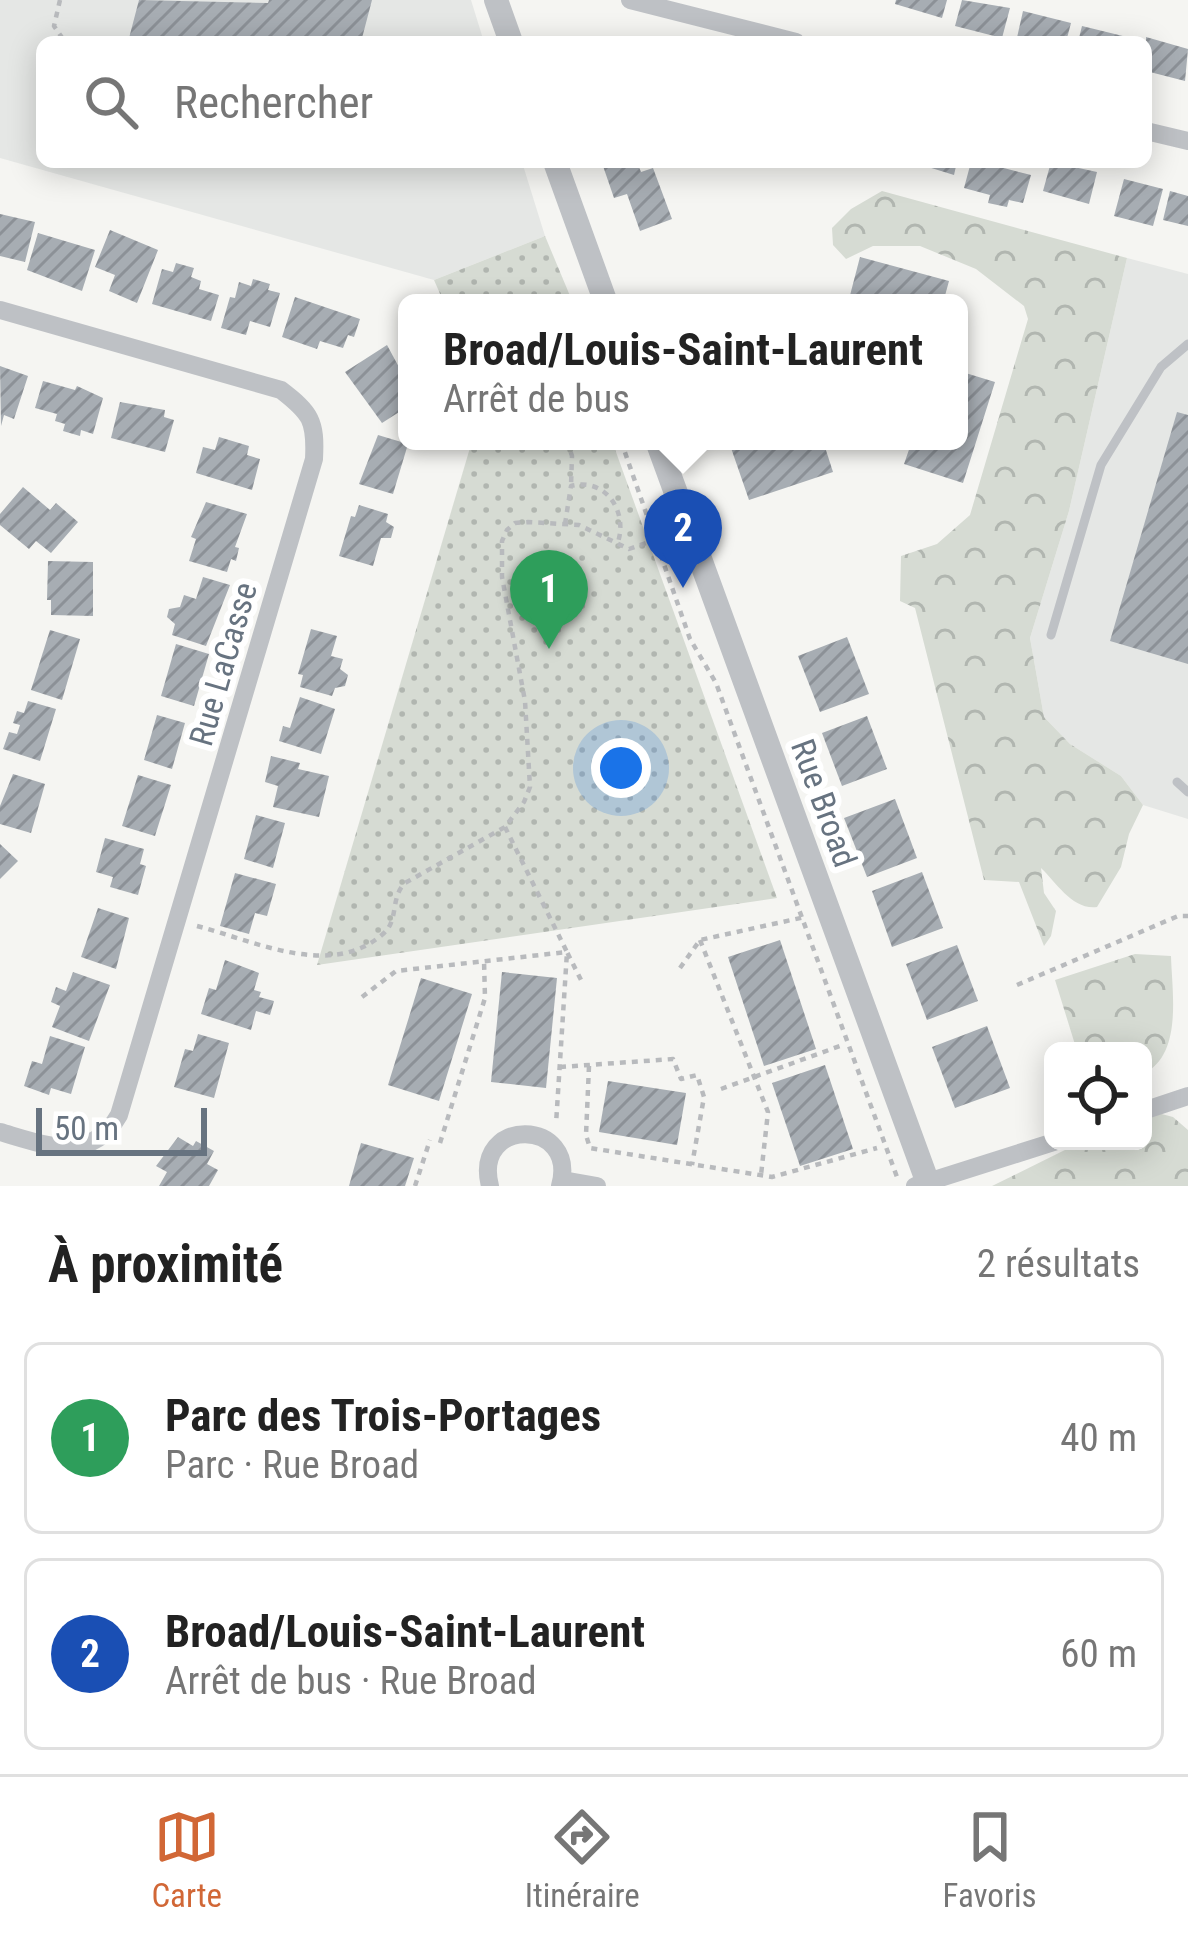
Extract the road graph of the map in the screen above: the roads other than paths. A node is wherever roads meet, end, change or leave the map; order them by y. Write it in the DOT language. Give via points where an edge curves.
graph roads {
  1 [pos="496,0"];
  2 [pos="630,0"];
  3 [pos="509,36"];
  4 [pos="772,36"];
  5 [pos="1152,132"];
  6 [pos="1188,141"];
  7 [pos="557,168"];
  8 [pos="603,294"];
  9 [pos="0,310"];
  10 [pos="1188,344"];
  11 [pos="660,450"];
  12 [pos="1051,634"];
  13 [pos="1177,782"];
  14 [pos="1188,792"];
  15 [pos="1188,1096"];
  16 [pos="1152,1108"];
  17 [pos="0,1132"];
  18 [pos="1044,1145"];
  19 [pos="561,1183"];
  20 [pos="924,1185"];
  21 [pos="490,1186"];
  22 [pos="597,1186"];
  1 -- 3 [label="street"];
  2 -- 4 [label="street"];
  5 -- 6 [label="street"];
  7 -- 8 [label="street"];
  9 -- 17 [label="street, Rue LaCasse" via="281,390 307,410 315,435 128,1096 97,1141 66,1149"];
  10 -- 12 [label="lane" via="1161,367 1101,465"];
  11 -- 20 [label="street, Rue Broad"];
  13 -- 14 [label="lane"];
  15 -- 16 [label="street"];
  18 -- 20 [label="street"];
  19 -- 21 [label="street" via="552,1144 516,1134 489,1159"];
  19 -- 22 [label="street"];
}
